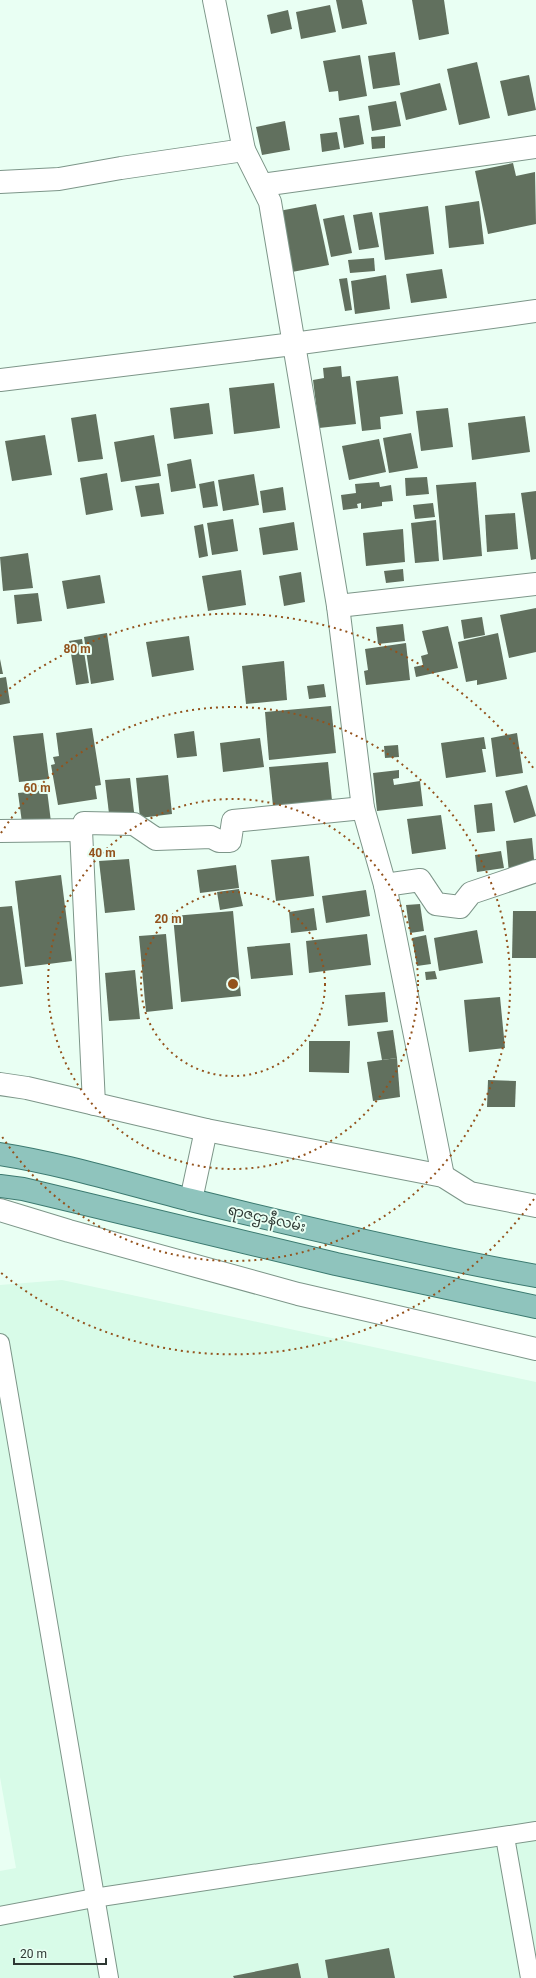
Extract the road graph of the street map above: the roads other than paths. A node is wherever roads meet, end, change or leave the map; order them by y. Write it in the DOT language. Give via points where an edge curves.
graph roads {
  1 [pos="214,0"];
  2 [pos="536,147"];
  3 [pos="244,150"];
  4 [pos="0,182"];
  5 [pos="262,185"];
  6 [pos="536,311"];
  7 [pos="293,344"];
  8 [pos="0,380"];
  9 [pos="536,584"];
  10 [pos="338,606"];
  11 [pos="363,808"];
  12 [pos="81,830"];
  13 [pos="0,831"];
  14 [pos="536,871"];
  15 [pos="385,885"];
  16 [pos="0,1084"];
  17 [pos="94,1104"];
  18 [pos="206,1130"];
  19 [pos="0,1154"];
  20 [pos="443,1176"];
  21 [pos="0,1186"];
  22 [pos="191,1200"];
  23 [pos="536,1206"];
  24 [pos="0,1210"];
  25 [pos="536,1276"];
  26 [pos="536,1307"];
  27 [pos="0,1343"];
  28 [pos="536,1349"];
  29 [pos="536,1832"];
  30 [pos="505,1837"];
  31 [pos="94,1898"];
  32 [pos="0,1916"];
  33 [pos="109,1978"];
  34 [pos="530,1978"];
  1 -- 3 [label="street"];
  2 -- 5 [label="street"];
  3 -- 4 [label="street" via="59,179"];
  3 -- 5 [label="street"];
  5 -- 7 [label="street" via="270,202"];
  6 -- 7 [label="street"];
  7 -- 8 [label="street"];
  7 -- 10 [label="street"];
  9 -- 10 [label="street"];
  10 -- 11 [label="street"];
  11 -- 12 [label="street" via="233,821 230,840 220,841 211,837 156,839 134,824 84,823"];
  11 -- 15 [label="street"];
  12 -- 13 [label="street"];
  12 -- 17 [label="street"];
  14 -- 15 [label="street" via="471,893 460,907 436,904 420,880"];
  15 -- 20 [label="street"];
  16 -- 17 [label="street"];
  17 -- 18 [label="street"];
  18 -- 20 [label="street"];
  18 -- 22 [label="street"];
  19 -- 22 [label="main road, ရာဇဌာနီလမ်း" via="28,1158"];
  20 -- 23 [label="street" via="470,1193"];
  21 -- 26 [label="main road, ရာဇဌာနီလမ်း" via="336,1264"];
  22 -- 25 [label="main road, ရာဇဌာနီလမ်း" via="448,1260"];
  24 -- 28 [label="street" via="298,1294"];
  27 -- 31 [label="lane"];
  29 -- 30 [label="lane"];
  30 -- 31 [label="lane"];
  30 -- 34 [label="lane"];
  31 -- 32 [label="lane"];
  31 -- 33 [label="lane"];
}
